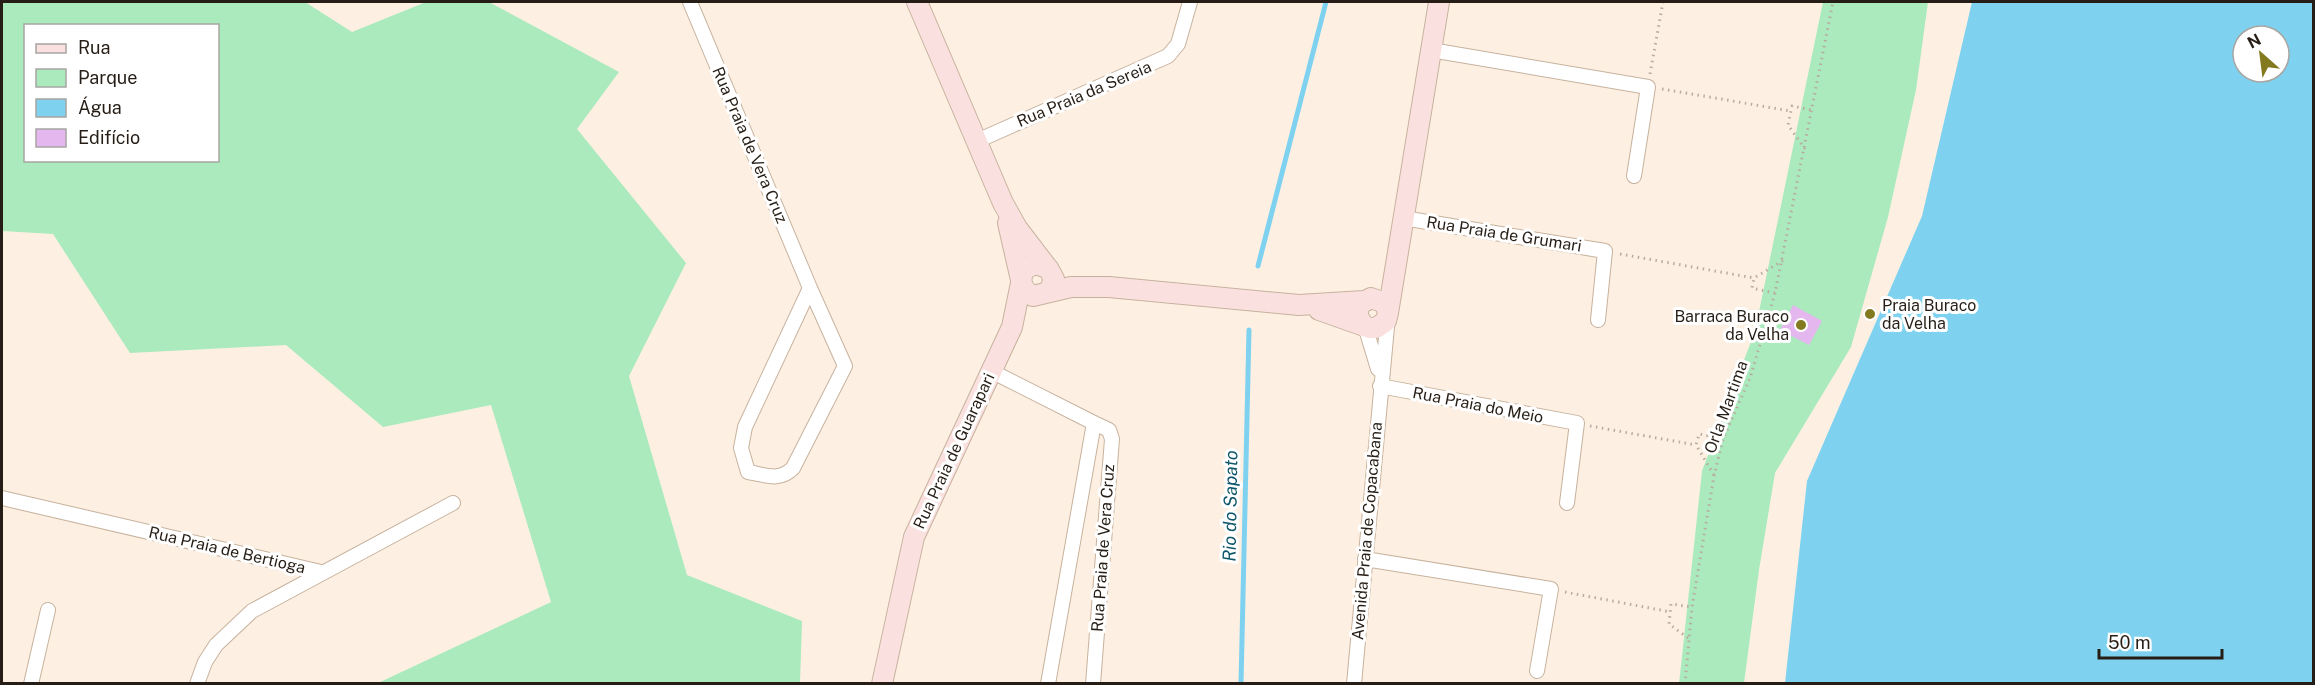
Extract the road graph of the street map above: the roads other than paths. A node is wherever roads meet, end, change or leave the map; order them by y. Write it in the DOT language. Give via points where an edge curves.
graph roads {
  1 [pos="690,2"];
  2 [pos="917,2"];
  3 [pos="1190,2"];
  4 [pos="1439,2"];
  5 [pos="1431,50"];
  6 [pos="977,141"];
  7 [pos="1634,176"];
  8 [pos="1003,203"];
  9 [pos="1403,218"];
  10 [pos="1399,245"];
  11 [pos="1047,267"];
  12 [pos="1021,281"];
  13 [pos="1109,287"];
  14 [pos="810,288"];
  15 [pos="1047,293"];
  16 [pos="1365,300"];
  17 [pos="1299,305"];
  18 [pos="1388,314"];
  19 [pos="1598,320"];
  20 [pos="1364,326"];
  21 [pos="1012,327"];
  22 [pos="991,372"];
  23 [pos="1380,383"];
  24 [pos="1094,423"];
  25 [pos="2,498"];
  26 [pos="453,503"];
  27 [pos="1568,503"];
  28 [pos="1365,559"];
  29 [pos="321,572"];
  30 [pos="48,610"];
  31 [pos="1537,670"];
  32 [pos="31,684"];
  33 [pos="197,684"];
  34 [pos="882,684"];
  35 [pos="1048,684"];
  36 [pos="1093,684"];
  37 [pos="1354,684"];
  1 -- 14 [label="street, Rua Praia de Vera Cruz"];
  2 -- 6 [label="street, Rua Praia de Guarapari"];
  3 -- 6 [label="street, Rua Praia da Sereia" via="1178,44 1168,56"];
  4 -- 5 [label="street, Avenida Praia de Copacabana"];
  5 -- 7 [label="street" via="1648,87"];
  5 -- 9 [label="street, Avenida Praia de Copacabana"];
  6 -- 8 [label="street, Rua Praia de Guarapari"];
  8 -- 11 [label="street, Rua Praia de Guarapari"];
  8 -- 12 [label="street, Rua Praia de Guarapari"];
  9 -- 10 [label="street, Avenida Praia de Copacabana"];
  9 -- 19 [label="street, Rua Praia de Grumari" via="1605,251"];
  10 -- 16 [label="street, Avenida Praia de Copacabana"];
  10 -- 18 [label="street, Avenida Praia de Copacabana"];
  11 -- 12 [label="street" via="1029,266"];
  11 -- 13 [label="street" via="1072,279"];
  11 -- 15 [label="street" via="1054,279"];
  12 -- 15 [label="street" via="1023,288 1034,296"];
  12 -- 21 [label="street, Rua Praia de Guarapari"];
  13 -- 15 [label="street" via="1071,287"];
  13 -- 17 [label="street"];
  14 -- 14 [label="street, Rua Praia de Vera Cruz" via="745,428 741,448 748,471 776,478 793,468 845,366"];
  15 -- 21 [label="street, Rua Praia de Guarapari"];
  16 -- 17 [label="street"];
  16 -- 18 [label="street" via="1381,300"];
  16 -- 20 [label="street" via="1358,309 1359,321"];
  17 -- 20 [label="street"];
  18 -- 20 [label="street" via="1386,321 1376,328"];
  18 -- 23 [label="street, Avenida Praia de Copacabana"];
  20 -- 23 [label="street, Avenida Praia de Copacabana"];
  21 -- 22 [label="street, Rua Praia de Guarapari"];
  22 -- 24 [label="street, Rua Praia de Vera Cruz"];
  22 -- 34 [label="street, Rua Praia de Guarapari" via="914,537"];
  23 -- 27 [label="street, Rua Praia do Meio" via="1576,423"];
  23 -- 28 [label="street, Avenida Praia de Copacabana"];
  24 -- 35 [label="street, Rua Praia de Vera Cruz"];
  24 -- 36 [label="street, Rua Praia de Vera Cruz" via="1108,430 1112,440"];
  25 -- 29 [label="street, Rua Praia de Bertioga"];
  26 -- 29 [label="street"];
  28 -- 31 [label="street" via="1551,589"];
  28 -- 37 [label="street, Avenida Praia de Copacabana"];
  29 -- 33 [label="street, Rua Praia de Bertioga" via="252,611 234,626 205,662"];
  30 -- 32 [label="street"];
}
